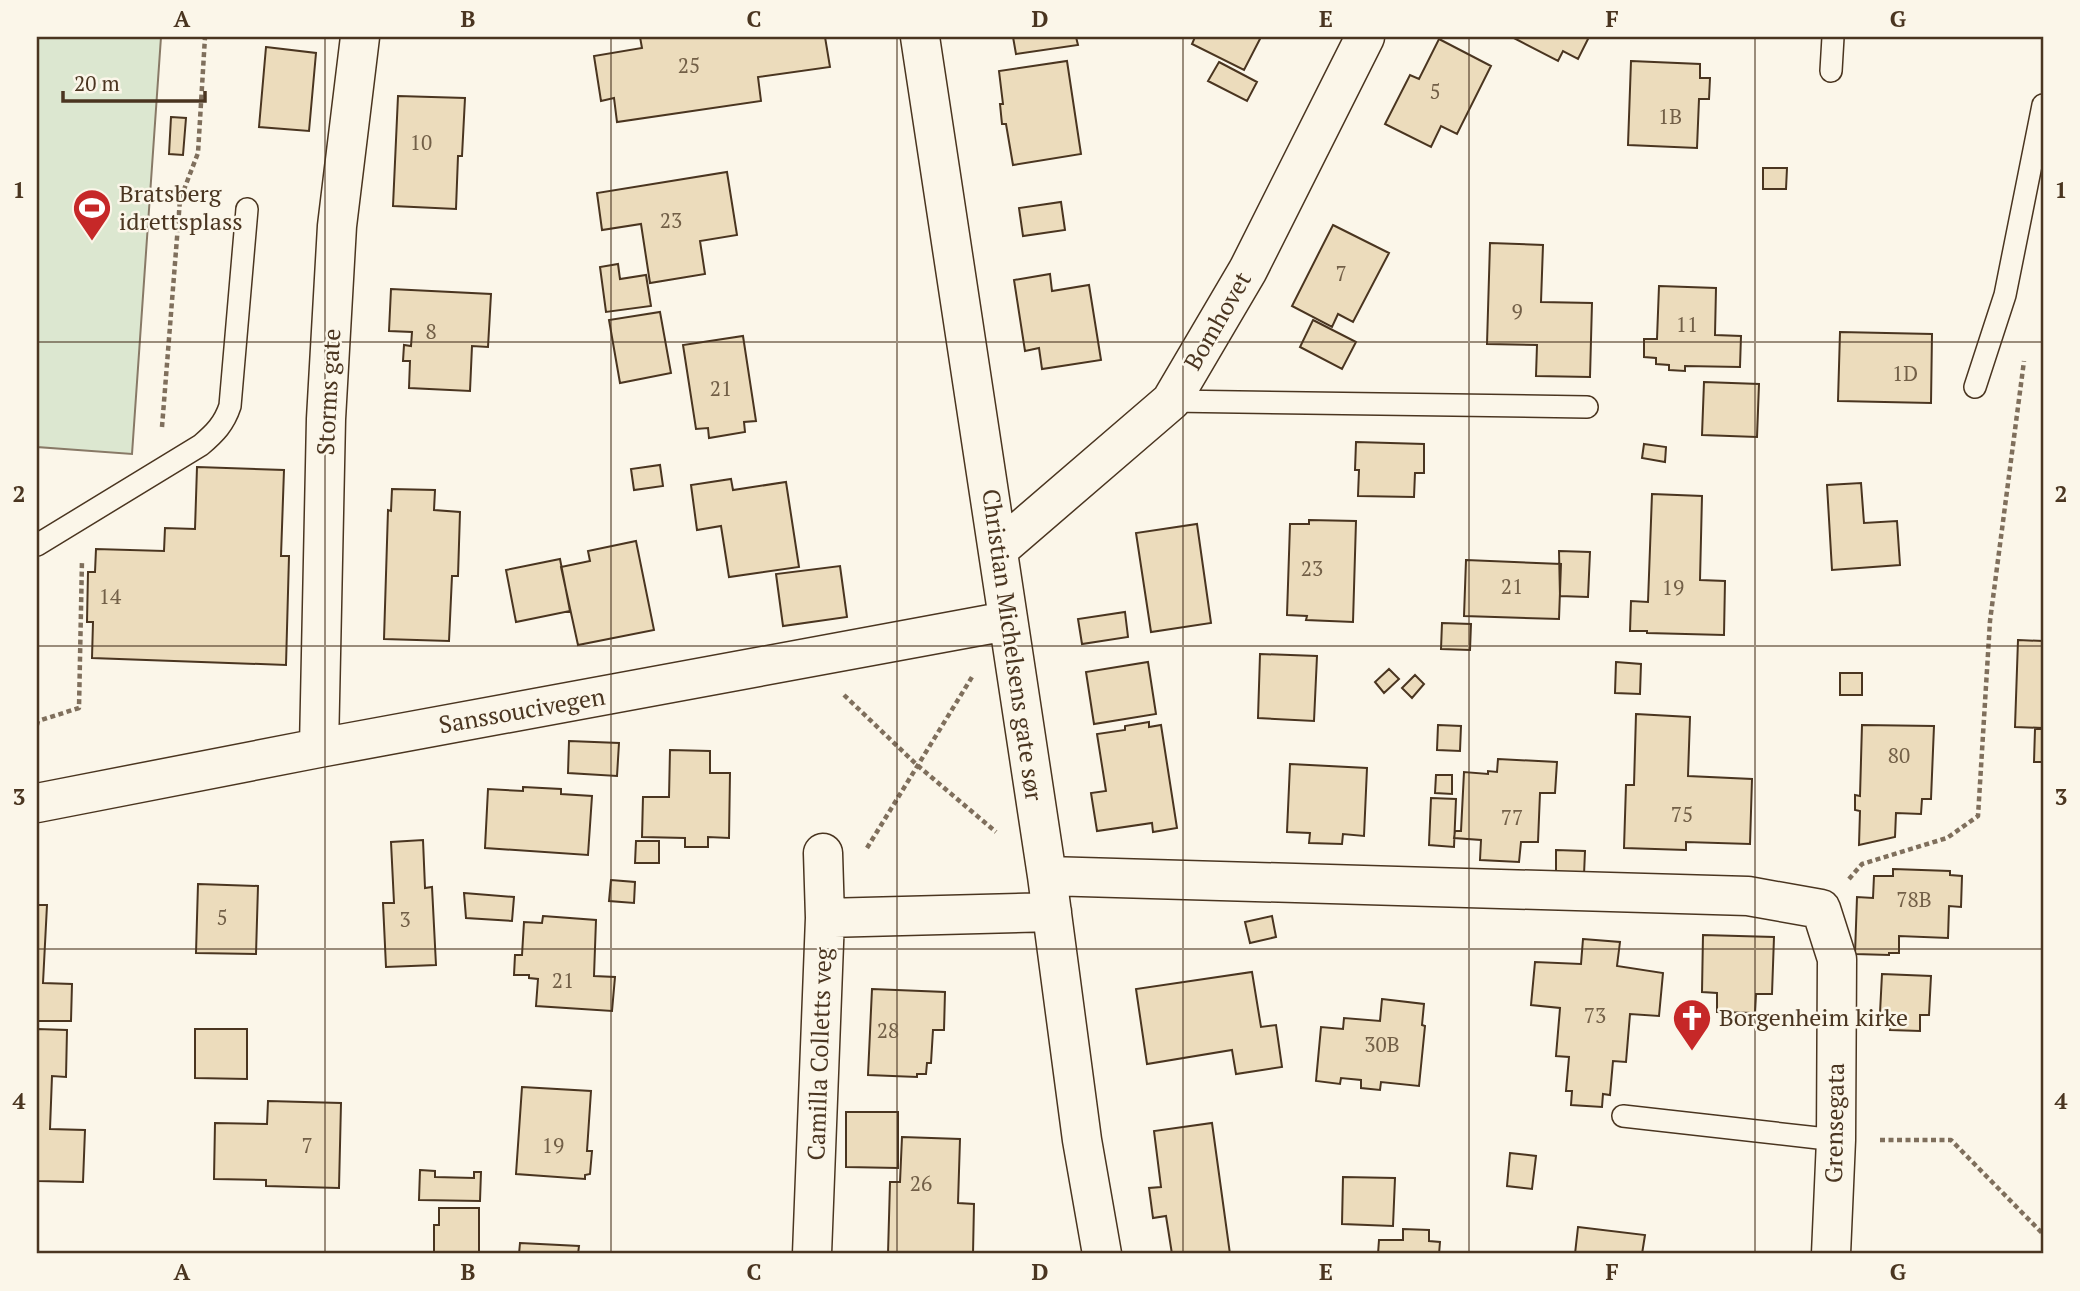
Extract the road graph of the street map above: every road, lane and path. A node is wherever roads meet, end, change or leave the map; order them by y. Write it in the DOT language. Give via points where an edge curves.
graph roads {
  1 [pos="205,37"];
  2 [pos="360,37"];
  3 [pos="920,37"];
  4 [pos="1366,37"];
  5 [pos="1833,37"];
  6 [pos="1831,71"];
  7 [pos="2043,105"];
  8 [pos="247,209"];
  9 [pos="2025,351"];
  10 [pos="1975,387"];
  11 [pos="1171,401"];
  12 [pos="1587,407"];
  13 [pos="158,471"];
  14 [pos="37,545"];
  15 [pos="999,549"];
  16 [pos="82,552"];
  17 [pos="1007,621"];
  18 [pos="806,659"];
  19 [pos="972,676"];
  20 [pos="37,725"];
  21 [pos="319,748"];
  22 [pos="917,765"];
  23 [pos="37,803"];
  24 [pos="997,833"];
  25 [pos="823,853"];
  26 [pos="860,859"];
  27 [pos="1050,894"];
  28 [pos="1821,909"];
  29 [pos="825,918"];
  30 [pos="1623,1116"];
  31 [pos="1836,1140"];
  32 [pos="2043,1234"];
  33 [pos="813,1254"];
  34 [pos="1102,1254"];
  35 [pos="1830,1254"];
  1 -- 13 [label="path" via="198,153 180,200"];
  2 -- 21 [label="street, Storms gate" via="337,226 326,419"];
  3 -- 15 [label="street, Christian Michelsens gate sør"];
  4 -- 11 [label="street, Bomhovet" via="1248,270"];
  5 -- 6 [label="lane"];
  7 -- 10 [label="lane" via="2005,295"];
  8 -- 13 [label="lane" via="230,406 217,432"];
  9 -- 28 [label="path" via="1990,621 1978,816 1947,838 1862,864"];
  11 -- 12 [label="lane"];
  11 -- 15 [label="street, Bomhovet"];
  13 -- 14 [label="lane"];
  15 -- 17 [label="street, Christian Michelsens gate sør"];
  16 -- 20 [label="path" via="79,708"];
  17 -- 18 [label="street, Sanssoucivegen"];
  17 -- 27 [label="street, Christian Michelsens gate sør"];
  18 -- 21 [label="street, Sanssoucivegen"];
  18 -- 22 [label="path"];
  19 -- 22 [label="path"];
  21 -- 23 [label="street, Sanssoucivegen"];
  22 -- 24 [label="path"];
  22 -- 26 [label="path"];
  25 -- 29 [label="street, Camilla Colletts veg"];
  27 -- 28 [label="street" via="1748,896"];
  27 -- 29 [label="street"];
  27 -- 34 [label="street, Christian Michelsens gate sør"];
  28 -- 31 [label="street, Grensegata" via="1837,959"];
  29 -- 33 [label="street, Camilla Colletts veg"];
  30 -- 31 [label="lane"];
  31 -- 32 [label="path" via="1951,1140"];
  31 -- 35 [label="street, Grensegata"];
}
